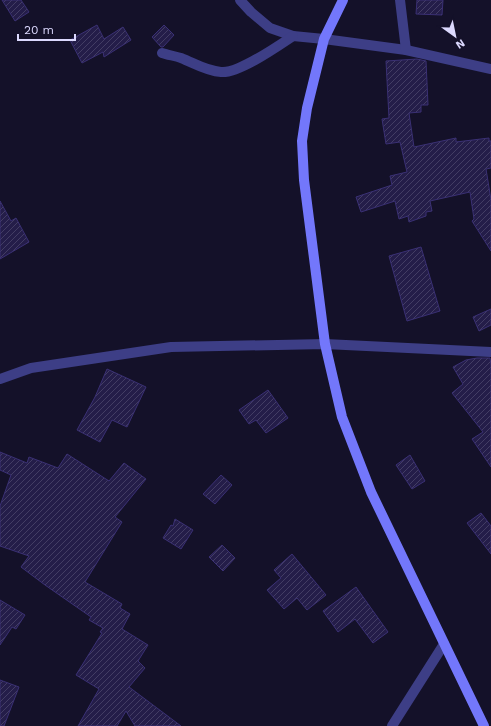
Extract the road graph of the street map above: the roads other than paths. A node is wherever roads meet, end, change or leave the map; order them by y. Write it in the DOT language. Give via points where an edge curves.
graph roads {
  1 [pos="240,0"];
  2 [pos="342,0"];
  3 [pos="400,0"];
  4 [pos="293,36"];
  5 [pos="324,39"];
  6 [pos="406,50"];
  7 [pos="162,53"];
  8 [pos="491,69"];
  9 [pos="325,344"];
  10 [pos="491,352"];
  11 [pos="0,379"];
  12 [pos="444,644"];
  13 [pos="392,726"];
  14 [pos="484,726"];
  1 -- 4 [label="street" via="270,28"];
  2 -- 5 [label="main road"];
  3 -- 6 [label="street"];
  4 -- 5 [label="street"];
  4 -- 7 [label="street" via="240,68 222,73"];
  5 -- 6 [label="street"];
  5 -- 9 [label="main road" via="307,108 302,141 304,180"];
  6 -- 8 [label="street"];
  9 -- 10 [label="street"];
  9 -- 11 [label="street" via="171,347 31,368"];
  9 -- 12 [label="main road" via="342,417 371,492"];
  12 -- 13 [label="street"];
  12 -- 14 [label="main road"];
}
